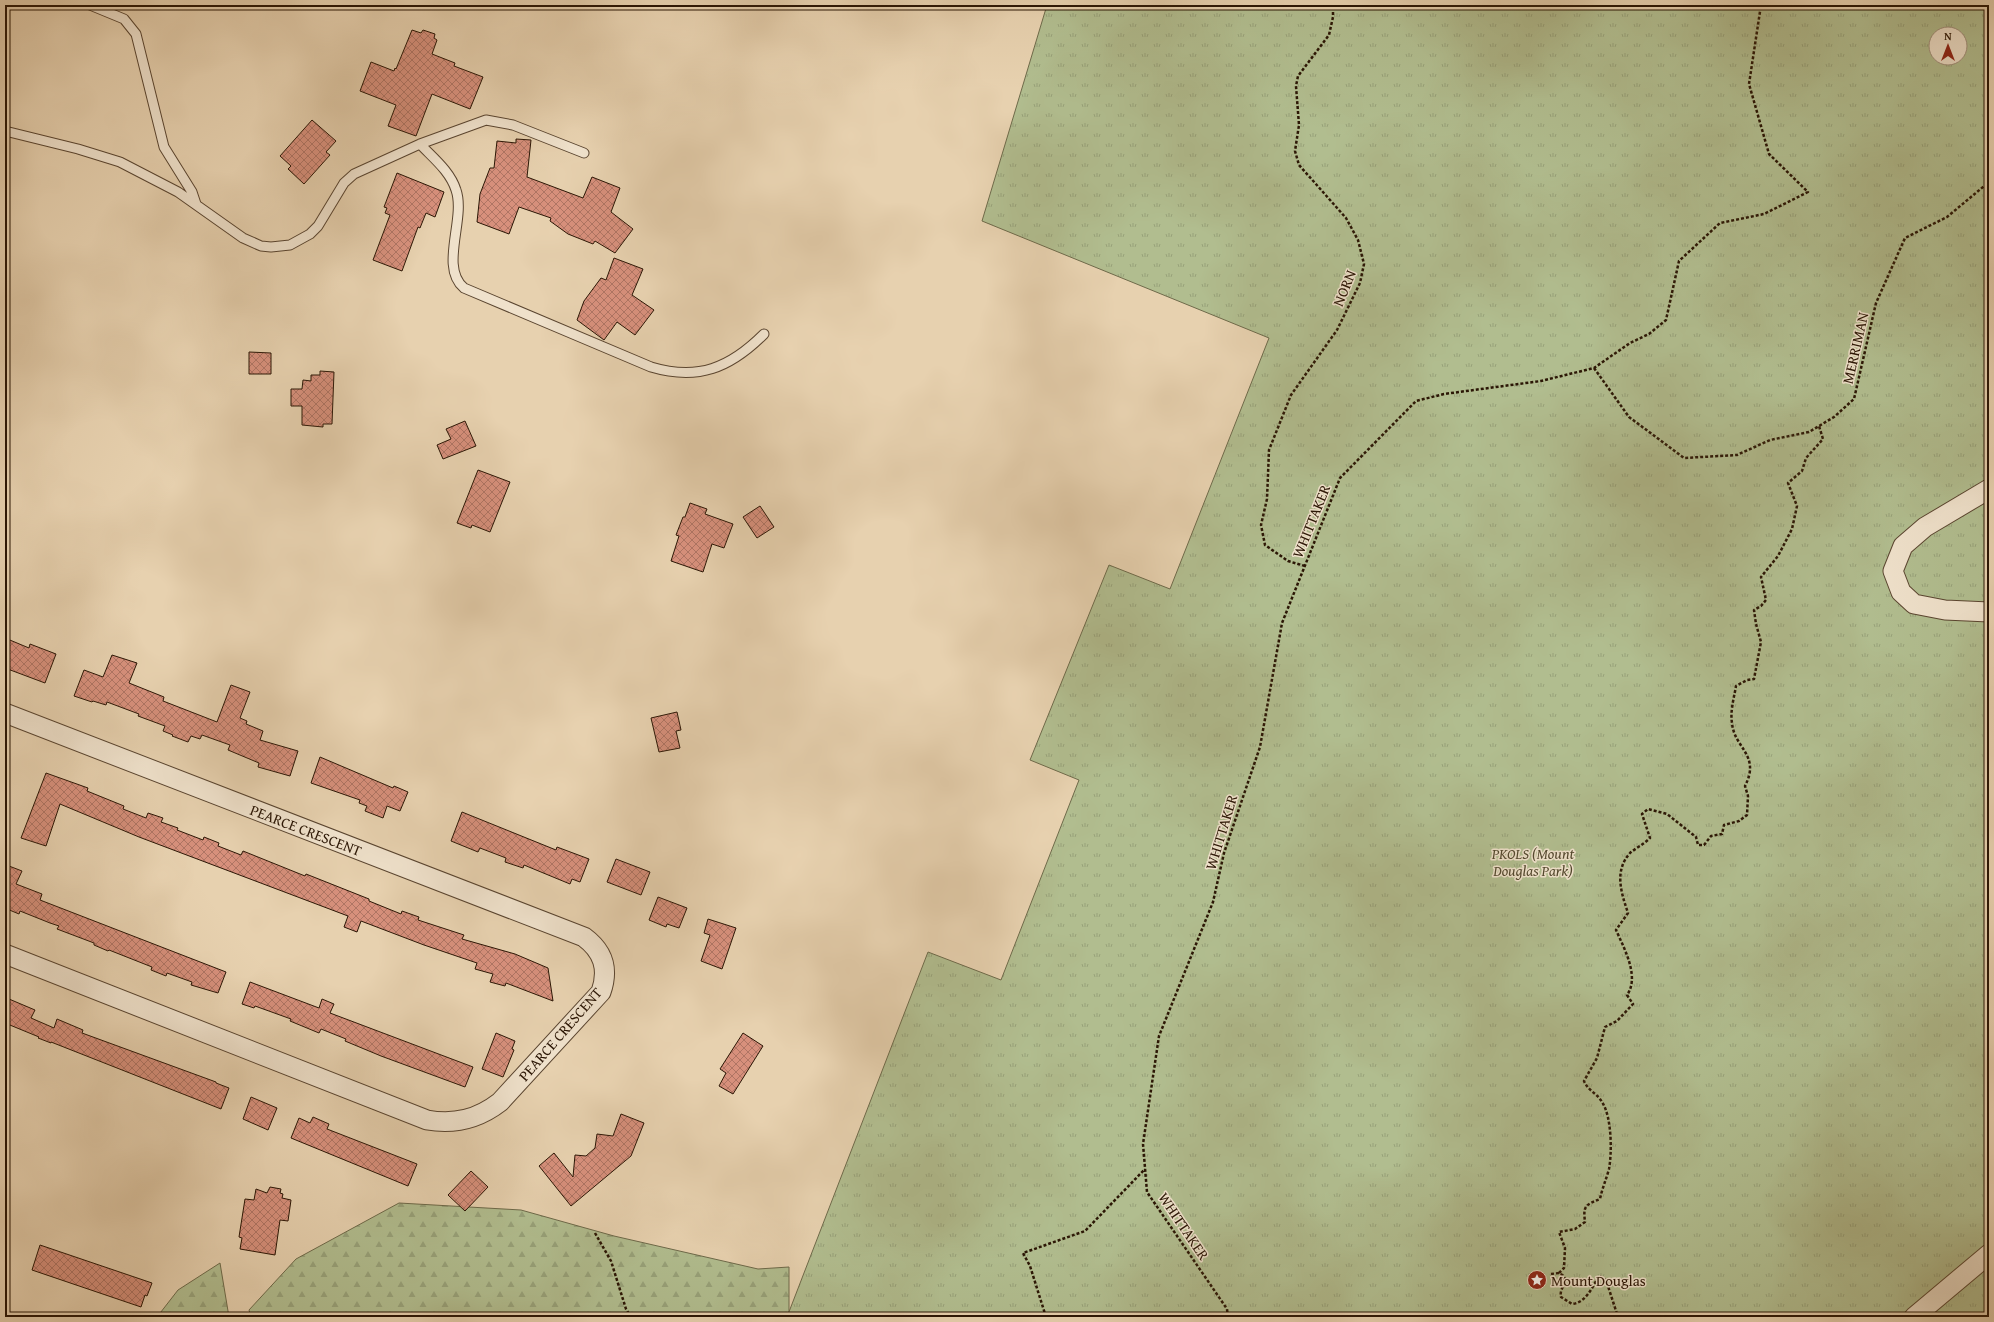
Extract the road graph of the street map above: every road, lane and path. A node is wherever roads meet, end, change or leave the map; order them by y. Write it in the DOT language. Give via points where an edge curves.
graph roads {
  1 [pos="90,5"];
  2 [pos="1333,5"];
  3 [pos="1760,5"];
  4 [pos="5,131"];
  5 [pos="420,144"];
  6 [pos="584,153"];
  7 [pos="1989,182"];
  8 [pos="196,204"];
  9 [pos="764,334"];
  10 [pos="1594,368"];
  11 [pos="1820,426"];
  12 [pos="1989,489"];
  13 [pos="1305,566"];
  14 [pos="1989,612"];
  15 [pos="5,713"];
  16 [pos="5,954"];
  17 [pos="1145,1169"];
  18 [pos="595,1233"];
  19 [pos="1989,1254"];
  20 [pos="1559,1273"];
  21 [pos="1551,1274"];
  22 [pos="632,1317"];
  23 [pos="1046,1317"];
  24 [pos="1228,1317"];
  25 [pos="1618,1317"];
  26 [pos="1914,1317"];
  1 -- 8 [label="lane" via="124,19 136,34 164,147 192,192"];
  2 -- 13 [label="path, NORN" via="1329,35 1298,76 1296,86 1299,125 1295,151 1299,165 1346,218 1358,240 1364,264 1360,283 1337,330 1291,395 1269,450 1267,499 1261,525 1265,545 1288,561"];
  3 -- 10 [label="path, WHITTAKER" via="1749,84 1769,154 1808,192 1764,214 1720,223 1679,261 1666,320 1649,334 1630,343"];
  4 -- 8 [label="lane" via="120,162 159,181"];
  5 -- 6 [label="lane" via="486,120 513,125"];
  5 -- 8 [label="lane" via="360,170 349,178 318,226 310,234 290,245 270,247 252,242"];
  5 -- 9 [label="lane" via="448,173 456,189 460,213 452,257 456,278 464,288 651,367 674,372 700,372 727,364 749,349"];
  7 -- 11 [label="path, MERRIMAN" via="1947,217 1905,238 1876,303 1854,399"];
  10 -- 11 [label="path, MERRIMAN" via="1629,417 1684,458 1737,455 1770,440 1809,432"];
  10 -- 13 [label="path, WHITTAKER" via="1541,381 1444,394 1416,401 1340,478"];
  11 -- 20 [label="path" via="1823,439 1806,458 1802,471 1788,483 1797,506 1792,529 1778,556 1761,576 1766,600 1754,610 1761,642 1754,679 1736,686 1732,724 1749,758 1749,778 1745,786 1748,796 1747,815 1739,821 1724,825 1722,834 1711,836 1704,845 1698,845 1696,837 1667,814 1648,809 1642,814 1650,838 1631,853 1622,866 1619,881 1628,913 1616,930 1632,971 1631,989 1627,995 1633,1004 1617,1021 1605,1027 1597,1058 1584,1081 1607,1112 1610,1126 1609,1169 1600,1199 1588,1204 1584,1211 1585,1222 1575,1229 1559,1232 1565,1248 1564,1268"];
  12 -- 14 [label="street" via="1925,527 1903,546 1893,571 1901,592 1914,604 1945,610"];
  13 -- 17 [label="path, WHITTAKER" via="1282,624 1260,747 1224,853 1213,902 1159,1036 1143,1144"];
  15 -- 16 [label="street, PEARCE CRESCENT" via="584,937 601,955 606,974 601,992 500,1102 470,1119 449,1122 427,1120"];
  17 -- 23 [label="path" via="1085,1231 1023,1253 1030,1266"];
  17 -- 24 [label="path, WHITTAKER" via="1147,1192 1227,1310"];
  18 -- 22 [label="path" via="611,1261 626,1310"];
  19 -- 26 [label="street"];
  20 -- 21 [label="path"];
  20 -- 25 [label="path" via="1565,1278 1561,1297 1572,1304 1586,1297 1599,1276 1603,1277"];
}
